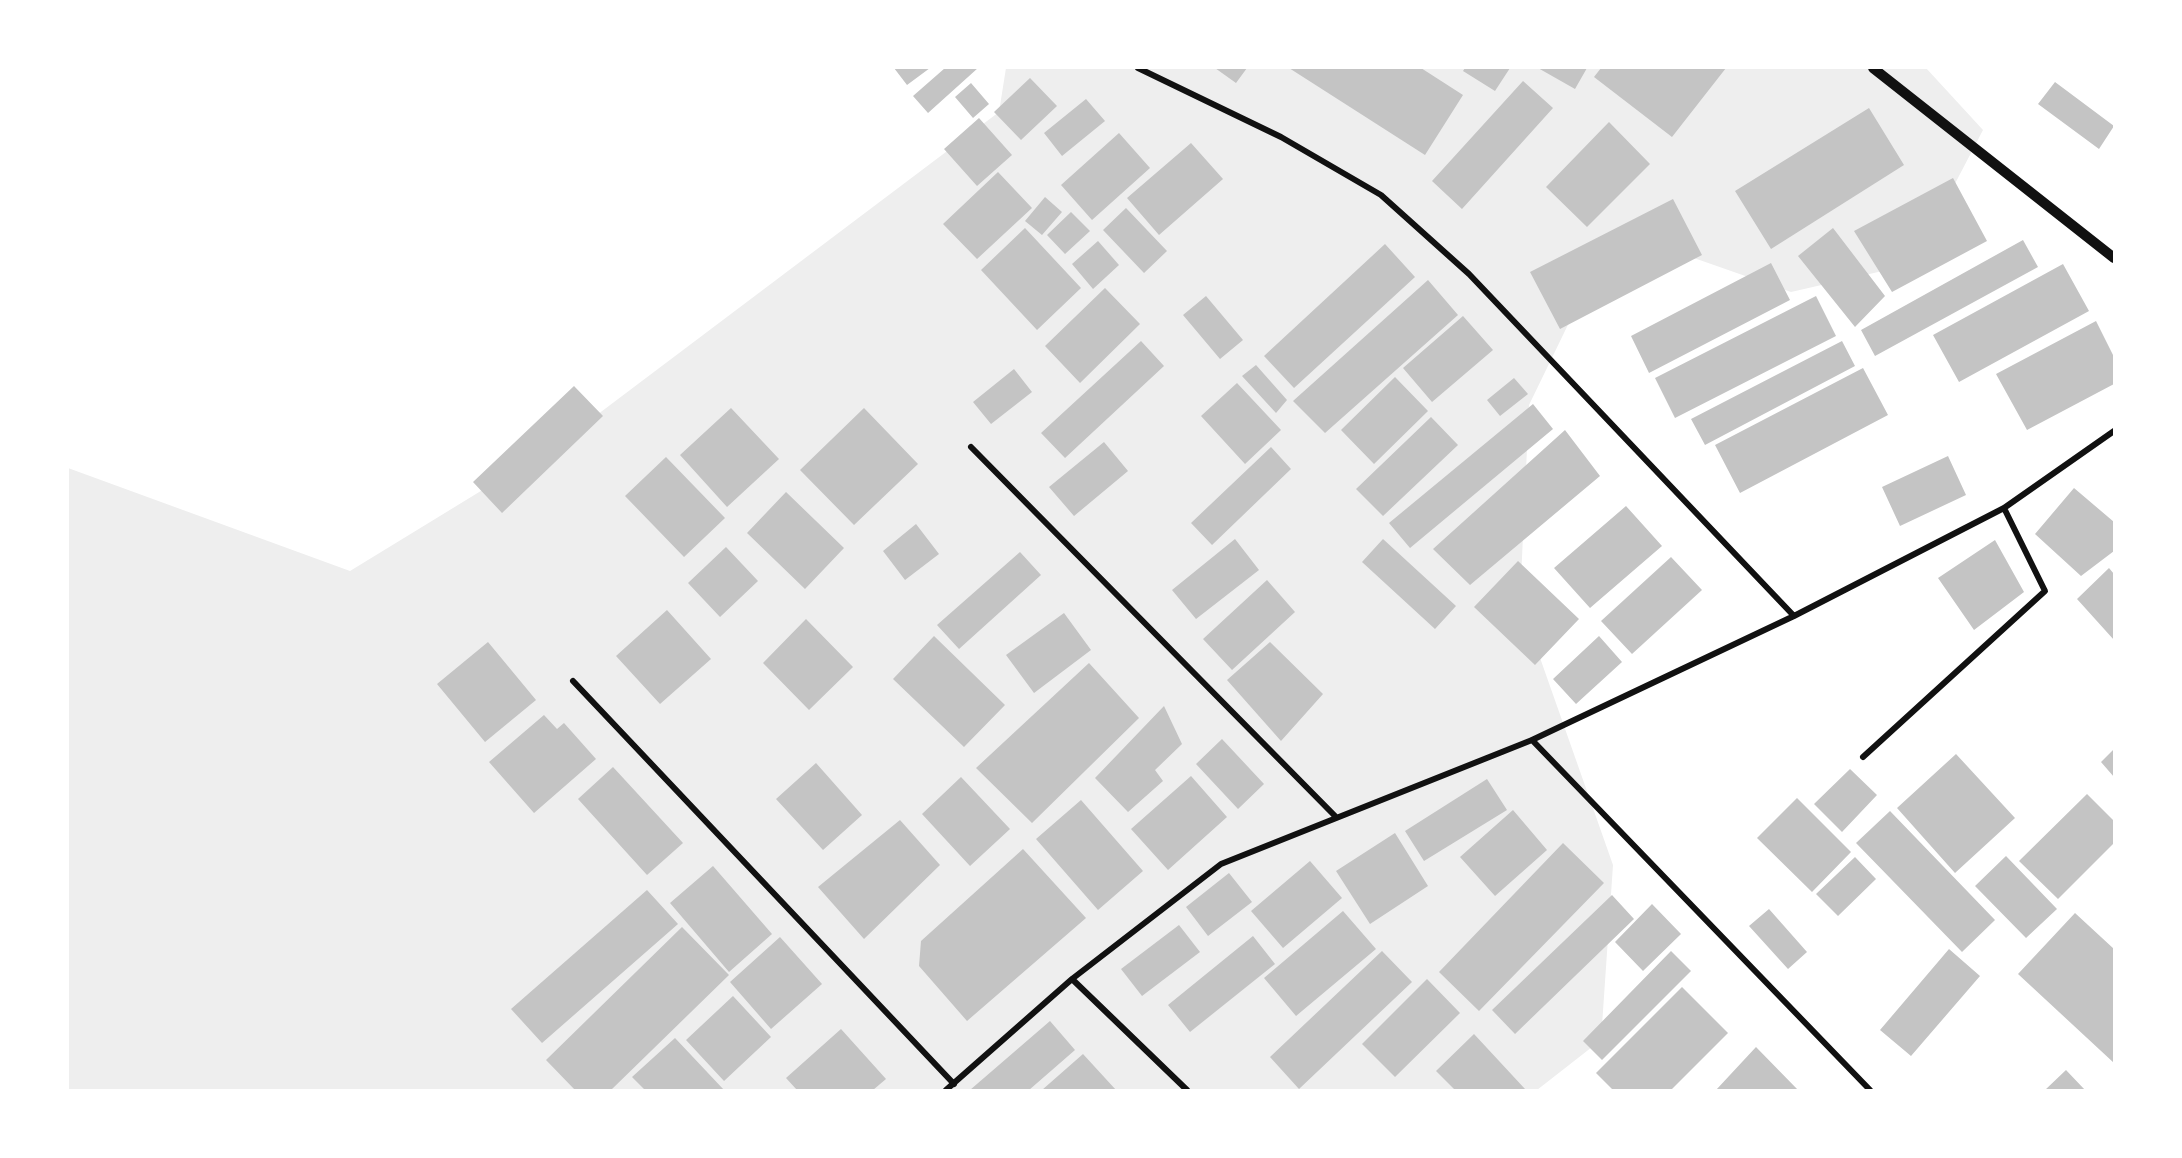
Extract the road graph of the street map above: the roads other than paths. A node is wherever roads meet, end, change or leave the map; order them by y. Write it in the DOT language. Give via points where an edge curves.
graph roads {
  1 [pos="1138,68"];
  2 [pos="1873,68"];
  3 [pos="2115,258"];
  4 [pos="2115,431"];
  5 [pos="971,447"];
  6 [pos="2004,508"];
  7 [pos="1794,616"];
  8 [pos="573,681"];
  9 [pos="1532,740"];
  10 [pos="1863,757"];
  11 [pos="1336,817"];
  12 [pos="1072,979"];
  13 [pos="954,1084"];
  14 [pos="946,1090"];
  15 [pos="1187,1090"];
  16 [pos="1870,1090"];
  1 -- 7 [label="street" via="1281,137 1381,195 1470,274"];
  2 -- 3 [label="street"];
  4 -- 6 [label="street"];
  5 -- 11 [label="street"];
  6 -- 7 [label="street"];
  6 -- 10 [label="street" via="2045,591"];
  7 -- 9 [label="street"];
  8 -- 13 [label="street"];
  9 -- 11 [label="street"];
  9 -- 16 [label="street"];
  11 -- 12 [label="street" via="1221,864"];
  12 -- 13 [label="street"];
  12 -- 15 [label="street"];
  13 -- 14 [label="street"];
}
